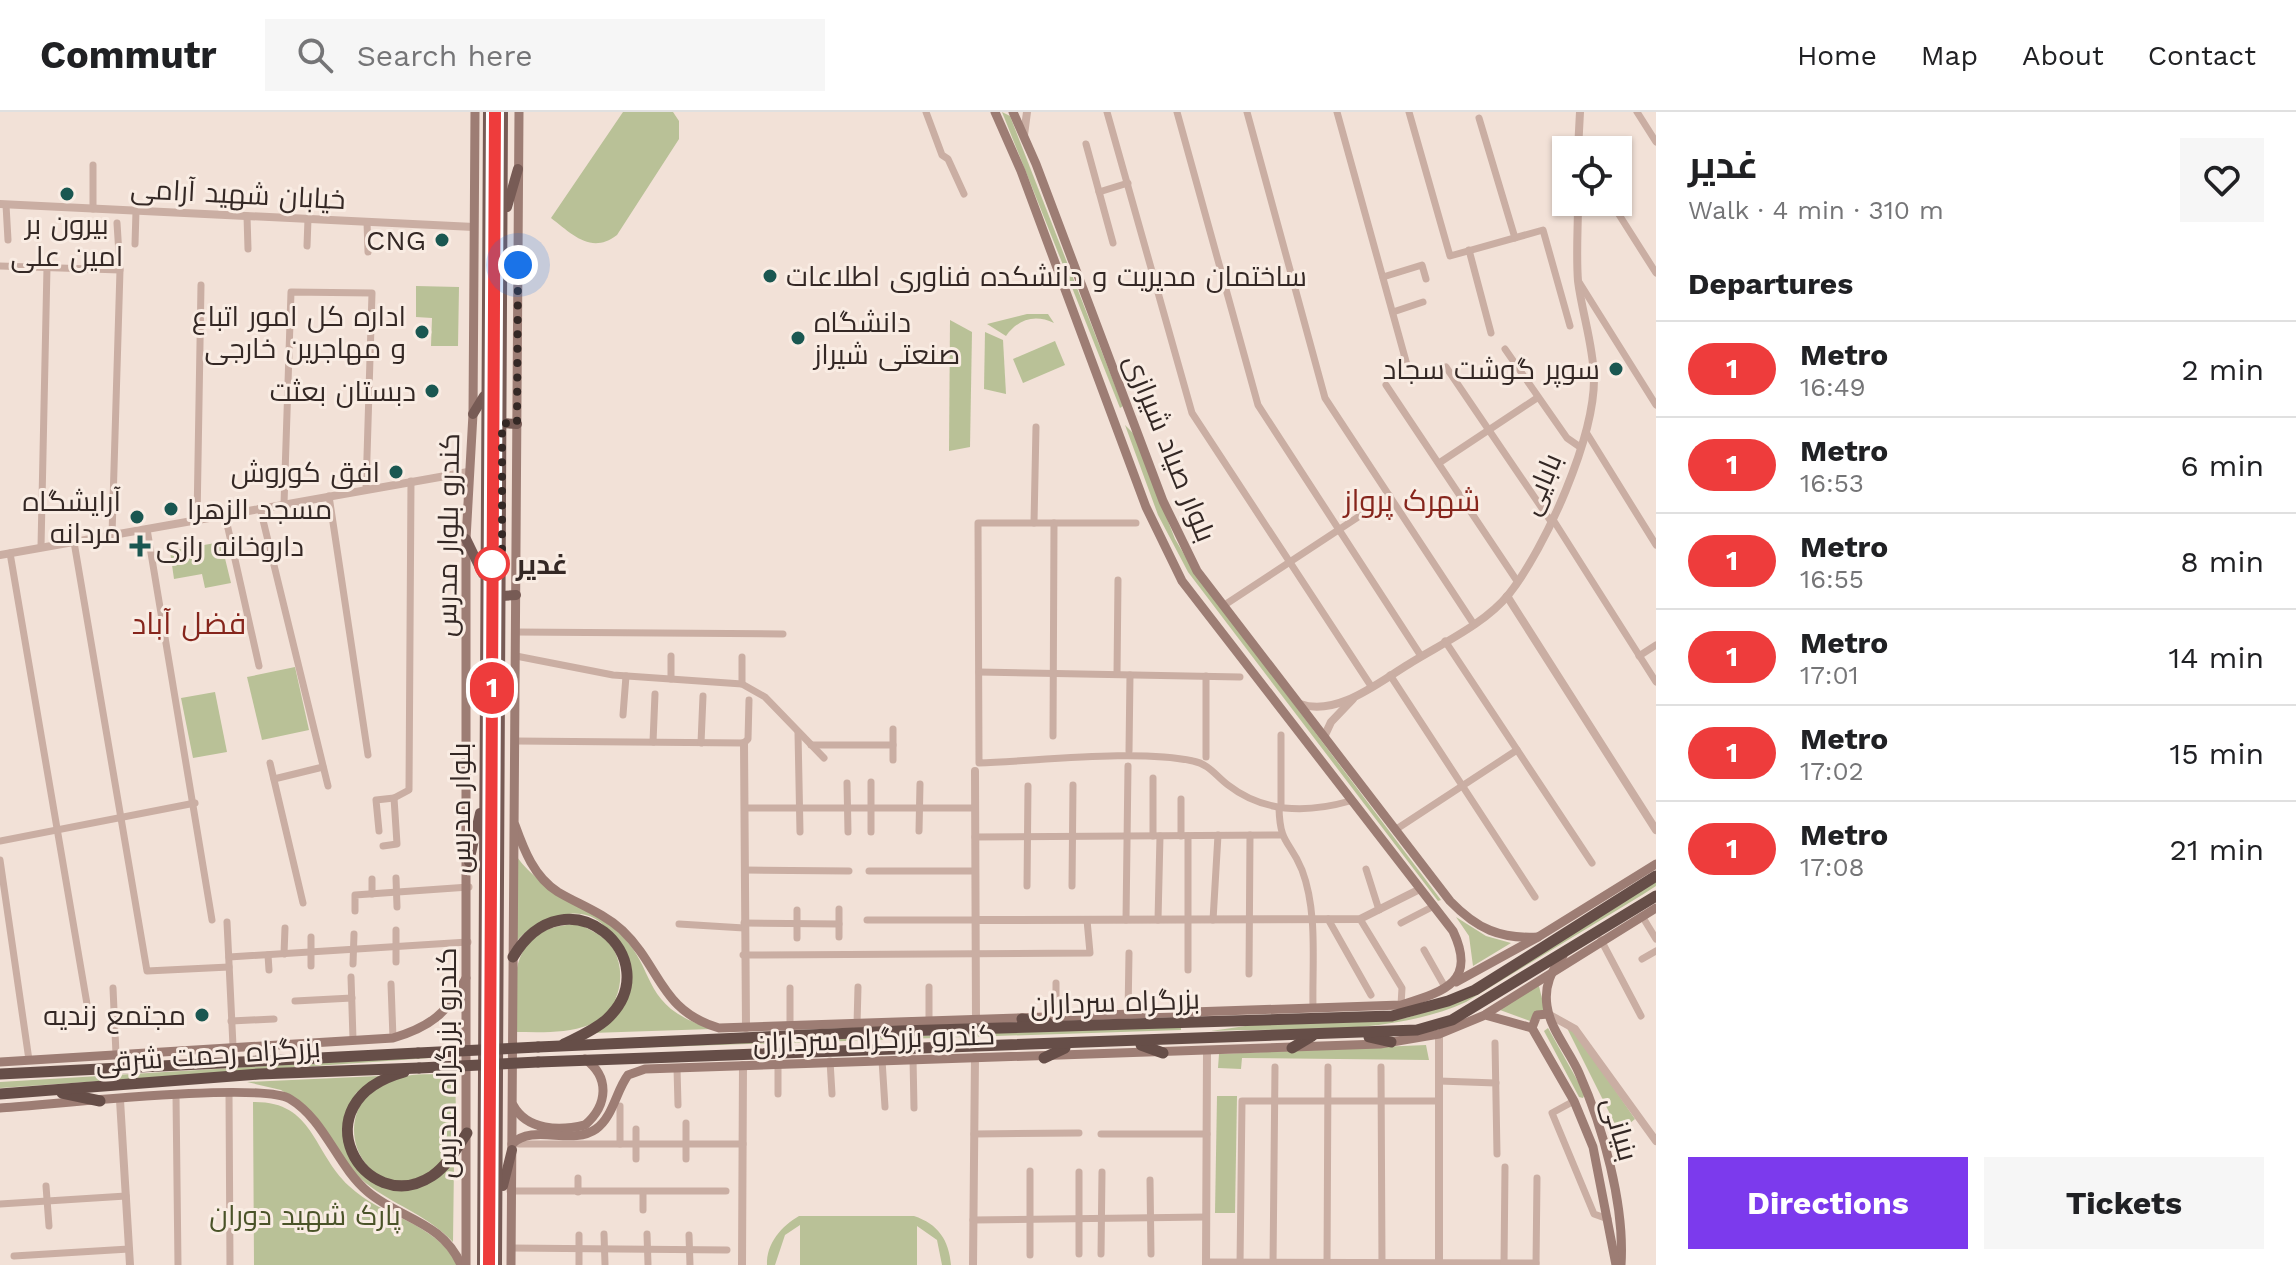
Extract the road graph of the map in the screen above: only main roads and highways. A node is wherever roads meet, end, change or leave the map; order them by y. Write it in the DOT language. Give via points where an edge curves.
graph roads {
  1 [pos="475,112"];
  2 [pos="488,112"];
  3 [pos="503,112"];
  4 [pos="519,112"];
  5 [pos="995,112"];
  6 [pos="1013,112"];
  7 [pos="518,169"];
  8 [pos="503,220"];
  9 [pos="486,394"];
  10 [pos="473,414"];
  11 [pos="1133,419"];
  12 [pos="502,423"];
  13 [pos="517,424"];
  14 [pos="1116,425"];
  15 [pos="466,539"];
  16 [pos="485,579"];
  17 [pos="516,595"];
  18 [pos="501,596"];
  19 [pos="484,759"];
  20 [pos="501,760"];
  21 [pos="484,791"];
  22 [pos="515,825"];
  23 [pos="469,862"];
  24 [pos="1656,864"];
  25 [pos="1656,876"];
  26 [pos="1628,894"];
  27 [pos="1605,895"];
  28 [pos="1656,896"];
  29 [pos="1450,901"];
  30 [pos="1656,908"];
  31 [pos="1436,909"];
  32 [pos="1538,937"];
  33 [pos="1583,950"];
  34 [pos="1565,954"];
  35 [pos="513,957"];
  36 [pos="1553,969"];
  37 [pos="467,975"];
  38 [pos="1448,986"];
  39 [pos="1401,1005"];
  40 [pos="1548,1014"];
  41 [pos="1485,1015"];
  42 [pos="1375,1017"];
  43 [pos="1022,1019"];
  44 [pos="934,1022"];
  45 [pos="1194,1024"];
  46 [pos="1073,1028"];
  47 [pos="1532,1028"];
  48 [pos="900,1031"];
  49 [pos="1357,1033"];
  50 [pos="1313,1035"];
  51 [pos="1195,1040"];
  52 [pos="1132,1042"];
  53 [pos="1391,1042"];
  54 [pos="1074,1045"];
  55 [pos="561,1046"];
  56 [pos="538,1047"];
  57 [pos="1292,1048"];
  58 [pos="916,1053"];
  59 [pos="1163,1053"];
  60 [pos="935,1057"];
  61 [pos="1044,1058"];
  62 [pos="585,1059"];
  63 [pos="0,1062"];
  64 [pos="419,1068"];
  65 [pos="0,1072"];
  66 [pos="49,1090"];
  67 [pos="0,1094"];
  68 [pos="1588,1094"];
  69 [pos="100,1101"];
  70 [pos="1574,1101"];
  71 [pos="512,1104"];
  72 [pos="0,1108"];
  73 [pos="467,1133"];
  74 [pos="514,1146"];
  75 [pos="498,1204"];
  76 [pos="464,1265"];
  77 [pos="482,1265"];
  78 [pos="497,1265"];
  79 [pos="511,1265"];
  80 [pos="1618,1265"];
  1 -- 10 [label="main road, کندرو بلوار مدرس"];
  2 -- 9 [label="main road, بلوار مدرس"];
  3 -- 8 [label="main road, بلوار مدرس"];
  4 -- 7 [label="main road"];
  5 -- 14 [label="main road, بلوار صیاد شیرازی"];
  6 -- 11 [label="main road, بلوار صیاد شیرازی"];
  7 -- 8 [label="main road"];
  7 -- 13 [label="main road"];
  8 -- 12 [label="main road, بلوار مدرس"];
  9 -- 10 [label="main road"];
  9 -- 16 [label="main road, بلوار مدرس"];
  10 -- 15 [label="main road, کندرو بلوار مدرس"];
  11 -- 14 [label="main road"];
  11 -- 29 [label="main road, بلوار صیاد شیرازی" via="1197,571"];
  12 -- 13 [label="main road"];
  12 -- 18 [label="main road, بلوار مدرس"];
  13 -- 17 [label="main road"];
  14 -- 31 [label="main road, بلوار صیاد شیرازی" via="1156,530 1182,581"];
  15 -- 16 [label="main road"];
  15 -- 23 [label="main road, کندرو بلوار مدرس"];
  16 -- 19 [label="main road, بلوار مدرس"];
  17 -- 18 [label="main road"];
  17 -- 22 [label="main road"];
  18 -- 20 [label="main road, بلوار مدرس"];
  19 -- 20 [label="main road"];
  19 -- 21 [label="main road, بلوار مدرس"];
  20 -- 75 [label="main road, بلوار مدرس"];
  21 -- 23 [label="main road"];
  21 -- 77 [label="main road, بلوار مدرس"];
  22 -- 35 [label="main road"];
  22 -- 44 [label="main road, کندرو بزرگراه سرداران" via="527,856 547,884 620,928 665,994 697,1022 746,1028"];
  23 -- 37 [label="main road, کندرو بزرگراه مدرس"];
  24 -- 27 [label="main road"];
  25 -- 26 [label="highway, بزرگراه سرداران"];
  26 -- 27 [label="highway"];
  26 -- 42 [label="highway, بزرگراه سرداران" via="1475,990 1414,1012"];
  27 -- 32 [label="main road"];
  28 -- 34 [label="highway, بزرگراه سرداران"];
  29 -- 31 [label="main road" via="1444,911"];
  29 -- 32 [label="main road, بلوار صیاد شیرازی" via="1493,934"];
  30 -- 33 [label="main road"];
  31 -- 38 [label="main road, بلوار صیاد شیرازی" via="1463,951 1460,974"];
  32 -- 38 [label="main road"];
  33 -- 34 [label="highway"];
  33 -- 36 [label="main road"];
  34 -- 36 [label="main road"];
  34 -- 49 [label="highway, بزرگراه سرداران" via="1452,1020 1417,1030"];
  35 -- 55 [label="highway" via="527,937 561,919 595,925 618,948 626,979 618,1004 606,1020"];
  35 -- 71 [label="main road"];
  36 -- 40 [label="main road"];
  36 -- 41 [label="main road"];
  37 -- 63 [label="main road" via="441,1017 393,1038"];
  37 -- 73 [label="main road, کندرو بزرگراه مدرس"];
  38 -- 39 [label="main road"];
  39 -- 42 [label="highway"];
  39 -- 43 [label="main road, کندرو بزرگراه سرداران"];
  40 -- 47 [label="main road" via="1537,1015"];
  40 -- 68 [label="main road, بنیانی"];
  41 -- 47 [label="main road"];
  41 -- 53 [label="main road, کندرو بزرگراه سرداران" via="1439,1034"];
  42 -- 45 [label="highway, بزرگراه سرداران"];
  43 -- 44 [label="main road, کندرو بزرگراه سرداران"];
  43 -- 46 [label="highway"];
  44 -- 48 [label="highway"];
  45 -- 46 [label="highway, بزرگراه سرداران"];
  45 -- 51 [label="highway"];
  46 -- 48 [label="highway, بزرگراه سرداران"];
  47 -- 70 [label="main road, بنیانی"];
  48 -- 55 [label="highway, بزرگراه سرداران"];
  49 -- 50 [label="highway, بزرگراه سرداران"];
  49 -- 53 [label="highway"];
  50 -- 51 [label="highway, بزرگراه سرداران"];
  50 -- 57 [label="highway"];
  51 -- 52 [label="highway, بزرگراه سرداران"];
  52 -- 54 [label="highway, بزرگراه سرداران"];
  52 -- 59 [label="highway"];
  53 -- 57 [label="main road, کندرو بزرگراه سرداران"];
  54 -- 58 [label="highway, بزرگراه سرداران"];
  54 -- 61 [label="highway"];
  55 -- 56 [label="highway, بزرگراه سرداران"];
  56 -- 65 [label="highway, بزرگراه رحمت شرقی, bridge"];
  57 -- 59 [label="main road, کندرو بزرگراه سرداران"];
  58 -- 60 [label="highway"];
  58 -- 62 [label="highway, بزرگراه سرداران"];
  58 -- 74 [label="main road, کندرو بزرگراه سرداران" via="882,1060 645,1069 628,1075 604,1121 593,1131 526,1136"];
  59 -- 61 [label="main road, کندرو بزرگراه سرداران"];
  60 -- 61 [label="main road, کندرو بزرگراه سرداران"];
  62 -- 64 [label="highway, بزرگراه سرداران, bridge"];
  62 -- 71 [label="main road" via="597,1069 603,1087 598,1112 585,1125 533,1124"];
  64 -- 66 [label="highway, بزرگراه رحمت شرقی"];
  64 -- 73 [label="highway" via="384,1078 356,1100 348,1123 354,1158 383,1182 411,1186 435,1174"];
  66 -- 67 [label="highway, بزرگراه رحمت شرقی"];
  66 -- 69 [label="highway"];
  68 -- 70 [label="main road" via="1581,1102"];
  68 -- 80 [label="main road, بنیانی" via="1609,1165"];
  69 -- 72 [label="main road"];
  69 -- 76 [label="main road" via="229,1092 271,1092 293,1100 357,1182 431,1227"];
  70 -- 80 [label="main road, بنیانی" via="1599,1167"];
  71 -- 74 [label="main road"];
  73 -- 76 [label="main road, کندرو بزرگراه مدرس"];
  74 -- 75 [label="main road"];
  74 -- 79 [label="main road"];
  75 -- 78 [label="main road, بلوار مدرس"];
}
